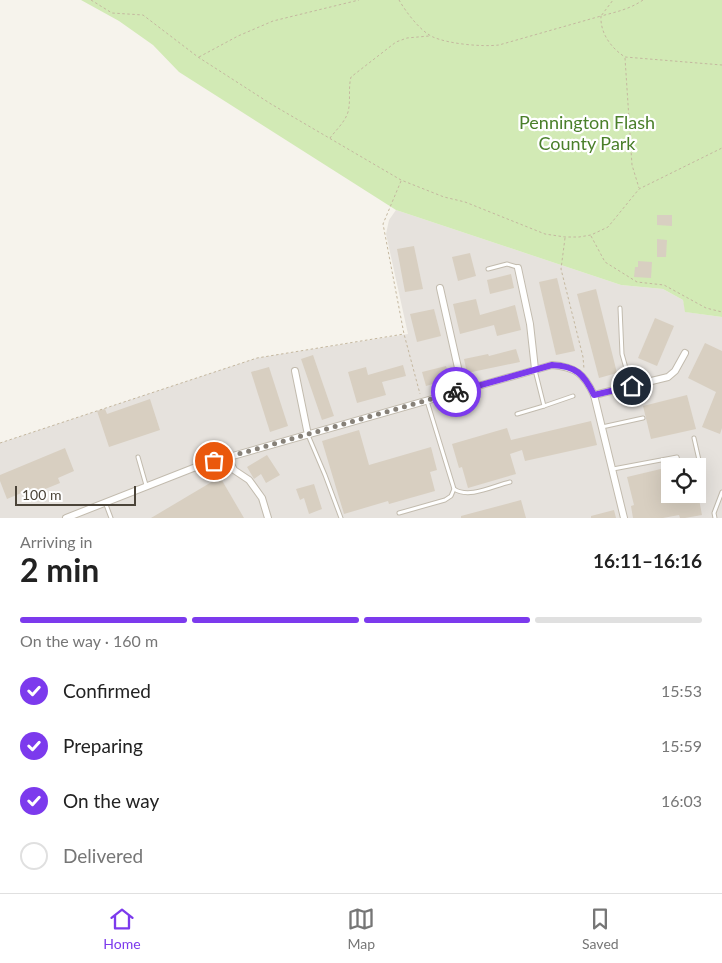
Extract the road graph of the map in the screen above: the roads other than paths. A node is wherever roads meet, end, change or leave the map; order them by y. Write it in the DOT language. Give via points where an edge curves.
graph roads {
  1 [pos="518,268"];
  2 [pos="488,269"];
  3 [pos="440,288"];
  4 [pos="620,308"];
  5 [pos="684,353"];
  6 [pos="535,369"];
  7 [pos="295,371"];
  8 [pos="632,386"];
  9 [pos="463,390"];
  10 [pos="594,395"];
  11 [pos="573,396"];
  12 [pos="424,402"];
  13 [pos="544,406"];
  14 [pos="517,414"];
  15 [pos="642,418"];
  16 [pos="602,427"];
  17 [pos="308,435"];
  18 [pos="694,438"];
  19 [pos="138,457"];
  20 [pos="227,457"];
  21 [pos="699,458"];
  22 [pos="661,460"];
  23 [pos="612,470"];
  24 [pos="510,482"];
  25 [pos="146,486"];
  26 [pos="454,489"];
  27 [pos="722,492"];
  28 [pos="105,502"];
  29 [pos="399,513"];
  30 [pos="66,518"];
  31 [pos="111,518"];
  32 [pos="268,518"];
  33 [pos="341,518"];
  34 [pos="624,518"];
  35 [pos="715,518"];
  1 -- 2 [label="lane" via="507,264"];
  1 -- 6 [label="street" via="530,324"];
  3 -- 9 [label="street"];
  4 -- 8 [label="lane" via="622,354"];
  5 -- 8 [label="street" via="676,371 668,378"];
  6 -- 9 [label="street"];
  6 -- 10 [label="street" via="563,366 582,374"];
  6 -- 13 [label="lane"];
  7 -- 17 [label="street"];
  8 -- 10 [label="street"];
  9 -- 12 [label="street"];
  10 -- 16 [label="street"];
  11 -- 13 [label="lane"];
  12 -- 17 [label="street"];
  12 -- 26 [label="lane"];
  13 -- 14 [label="lane"];
  15 -- 16 [label="lane"];
  16 -- 23 [label="street"];
  17 -- 20 [label="street"];
  17 -- 33 [label="lane"];
  18 -- 21 [label="lane"];
  19 -- 25 [label="lane"];
  20 -- 25 [label="street"];
  20 -- 32 [label="street" via="234,470 249,480 262,498"];
  22 -- 23 [label="lane"];
  23 -- 34 [label="street"];
  24 -- 26 [label="lane" via="468,494"];
  25 -- 28 [label="street"];
  26 -- 29 [label="lane" via="446,500"];
  27 -- 35 [label="lane"];
  28 -- 30 [label="street"];
  28 -- 31 [label="lane"];
}
